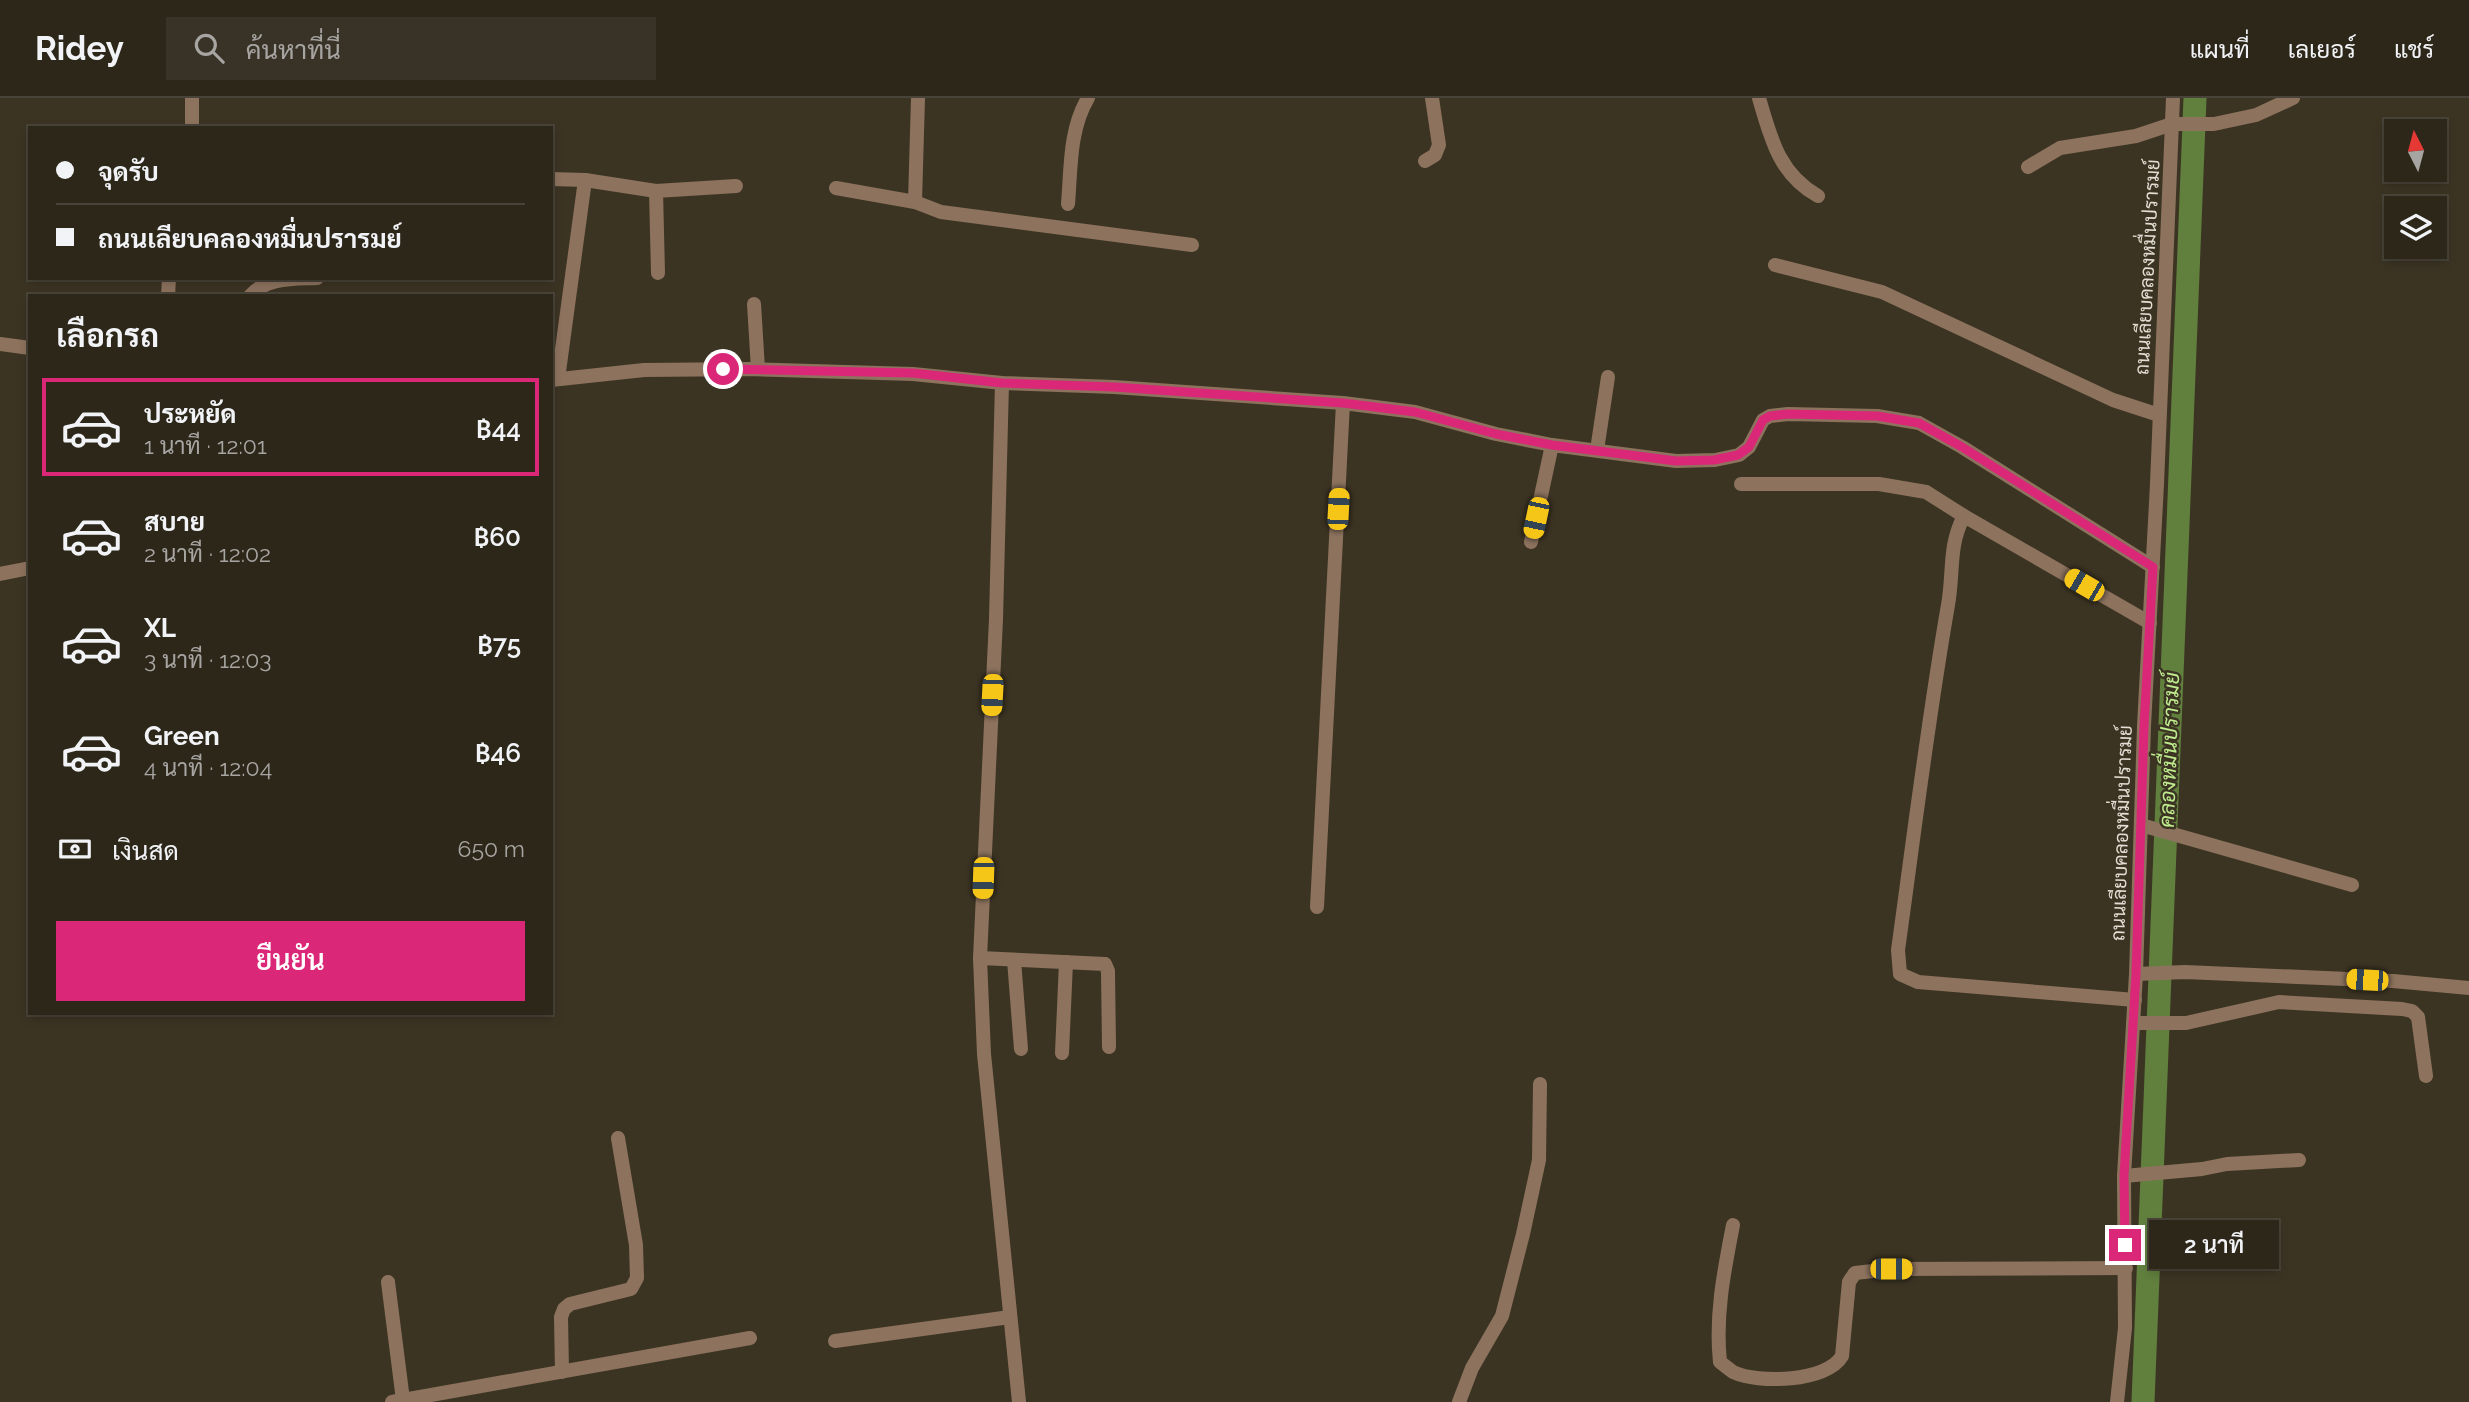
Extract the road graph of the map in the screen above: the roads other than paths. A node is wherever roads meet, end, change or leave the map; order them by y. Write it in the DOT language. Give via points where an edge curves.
graph roads {
  1 [pos="192,98"];
  2 [pos="918,98"];
  3 [pos="1088,98"];
  4 [pos="1433,98"];
  5 [pos="1759,98"];
  6 [pos="2173,98"];
  7 [pos="2293,98"];
  8 [pos="2172,124"];
  9 [pos="192,126"];
  10 [pos="1425,161"];
  11 [pos="2028,167"];
  12 [pos="553,179"];
  13 [pos="585,180"];
  14 [pos="736,186"];
  15 [pos="836,188"];
  16 [pos="656,191"];
  17 [pos="1818,196"];
  18 [pos="915,202"];
  19 [pos="1068,204"];
  20 [pos="1192,245"];
  21 [pos="1775,265"];
  22 [pos="658,273"];
  23 [pos="279,280"];
  24 [pos="252,294"];
  25 [pos="754,304"];
  26 [pos="0,344"];
  27 [pos="28,348"];
  28 [pos="758,369"];
  29 [pos="1608,377"];
  30 [pos="555,379"];
  31 [pos="1002,383"];
  32 [pos="1343,403"];
  33 [pos="2159,415"];
  34 [pos="1552,445"];
  35 [pos="1597,450"];
  36 [pos="1741,484"];
  37 [pos="1964,516"];
  38 [pos="1531,542"];
  39 [pos="2153,567"];
  40 [pos="28,568"];
  41 [pos="0,574"];
  42 [pos="2150,623"];
  43 [pos="2141,824"];
  44 [pos="2352,885"];
  45 [pos="1317,907"];
  46 [pos="980,958"];
  47 [pos="1014,960"];
  48 [pos="1066,961"];
  49 [pos="2136,974"];
  50 [pos="2469,988"];
  51 [pos="2135,1000"];
  52 [pos="2133,1023"];
  53 [pos="1109,1047"];
  54 [pos="1020,1049"];
  55 [pos="1062,1053"];
  56 [pos="2426,1076"];
  57 [pos="1540,1084"];
  58 [pos="618,1138"];
  59 [pos="2299,1160"];
  60 [pos="2124,1176"];
  61 [pos="1733,1225"];
  62 [pos="2126,1268"];
  63 [pos="388,1282"];
  64 [pos="1010,1317"];
  65 [pos="750,1338"];
  66 [pos="835,1341"];
  67 [pos="562,1373"];
  68 [pos="397,1401"];
  69 [pos="1019,1402"];
  70 [pos="1459,1402"];
  71 [pos="2117,1402"];
  1 -- 9 [label="street"];
  2 -- 18 [label="street"];
  3 -- 19 [label="street" via="1074,135"];
  4 -- 10 [label="street" via="1438,145 1435,155"];
  5 -- 17 [label="street" via="1772,145 1801,187"];
  6 -- 8 [label="street, ถนนเลียบคลองหมื่นปรารมย์"];
  7 -- 8 [label="street" via="2256,115 2214,124"];
  8 -- 11 [label="street" via="2136,136 2060,148"];
  8 -- 33 [label="street, ถนนเลียบคลองหมื่นปรารมย์"];
  12 -- 13 [label="street"];
  13 -- 16 [label="street"];
  13 -- 30 [label="street"];
  14 -- 16 [label="street"];
  15 -- 18 [label="street"];
  16 -- 22 [label="street"];
  18 -- 20 [label="street" via="941,212"];
  21 -- 33 [label="street" via="1882,292 2113,400"];
  23 -- 24 [label="street"];
  25 -- 28 [label="street"];
  26 -- 27 [label="street"];
  28 -- 30 [label="street" via="644,370"];
  28 -- 31 [label="street" via="913,373"];
  29 -- 35 [label="street"];
  31 -- 32 [label="street"];
  31 -- 46 [label="street"];
  32 -- 34 [label="street" via="1415,412"];
  32 -- 45 [label="street"];
  33 -- 39 [label="street, ถนนเลียบคลองหมื่นปรารมย์"];
  34 -- 35 [label="street"];
  34 -- 38 [label="street"];
  35 -- 39 [label="street" via="1676,461 1714,460 1746,451 1763,420 1788,414 1877,416 1919,423"];
  36 -- 37 [label="street" via="1879,484 1926,492"];
  37 -- 42 [label="street"];
  37 -- 51 [label="street" via="1953,543 1953,579 1898,950 1900,974 1918,982"];
  39 -- 42 [label="street, ถนนเลียบคลองหมื่นปรารมย์"];
  40 -- 41 [label="street"];
  42 -- 43 [label="street, ถนนเลียบคลองหมื่นปรารมย์"];
  43 -- 44 [label="street"];
  43 -- 49 [label="street, ถนนเลียบคลองหมื่นปรารมย์"];
  46 -- 47 [label="street"];
  46 -- 64 [label="street" via="984,1054"];
  47 -- 48 [label="street"];
  47 -- 54 [label="street"];
  48 -- 53 [label="street" via="1107,966"];
  48 -- 55 [label="street"];
  49 -- 50 [label="street" via="2393,981"];
  49 -- 51 [label="street, ถนนเลียบคลองหมื่นปรารมย์"];
  51 -- 52 [label="street, ถนนเลียบคลองหมื่นปรารมย์"];
  52 -- 56 [label="street" via="2186,1023 2279,1002 2402,1009 2418,1017"];
  52 -- 60 [label="street, ถนนเลียบคลองหมื่นปรารมย์"];
  57 -- 70 [label="street" via="1539,1160 1520,1246 1502,1316 1472,1368"];
  58 -- 67 [label="street" via="637,1278 631,1289 564,1309"];
  59 -- 60 [label="street"];
  60 -- 62 [label="street, ถนนเลียบคลองหมื่นปรารมย์"];
  61 -- 62 [label="street" via="1717,1333 1720,1362 1734,1372 1775,1379 1823,1372 1837,1365 1842,1356 1849,1282 1855,1273"];
  62 -- 71 [label="street, ถนนเลียบคลองหมื่นปรารมย์"];
  63 -- 68 [label="street"];
  64 -- 66 [label="street"];
  64 -- 69 [label="street"];
  65 -- 67 [label="street"];
  67 -- 68 [label="street"];
}
